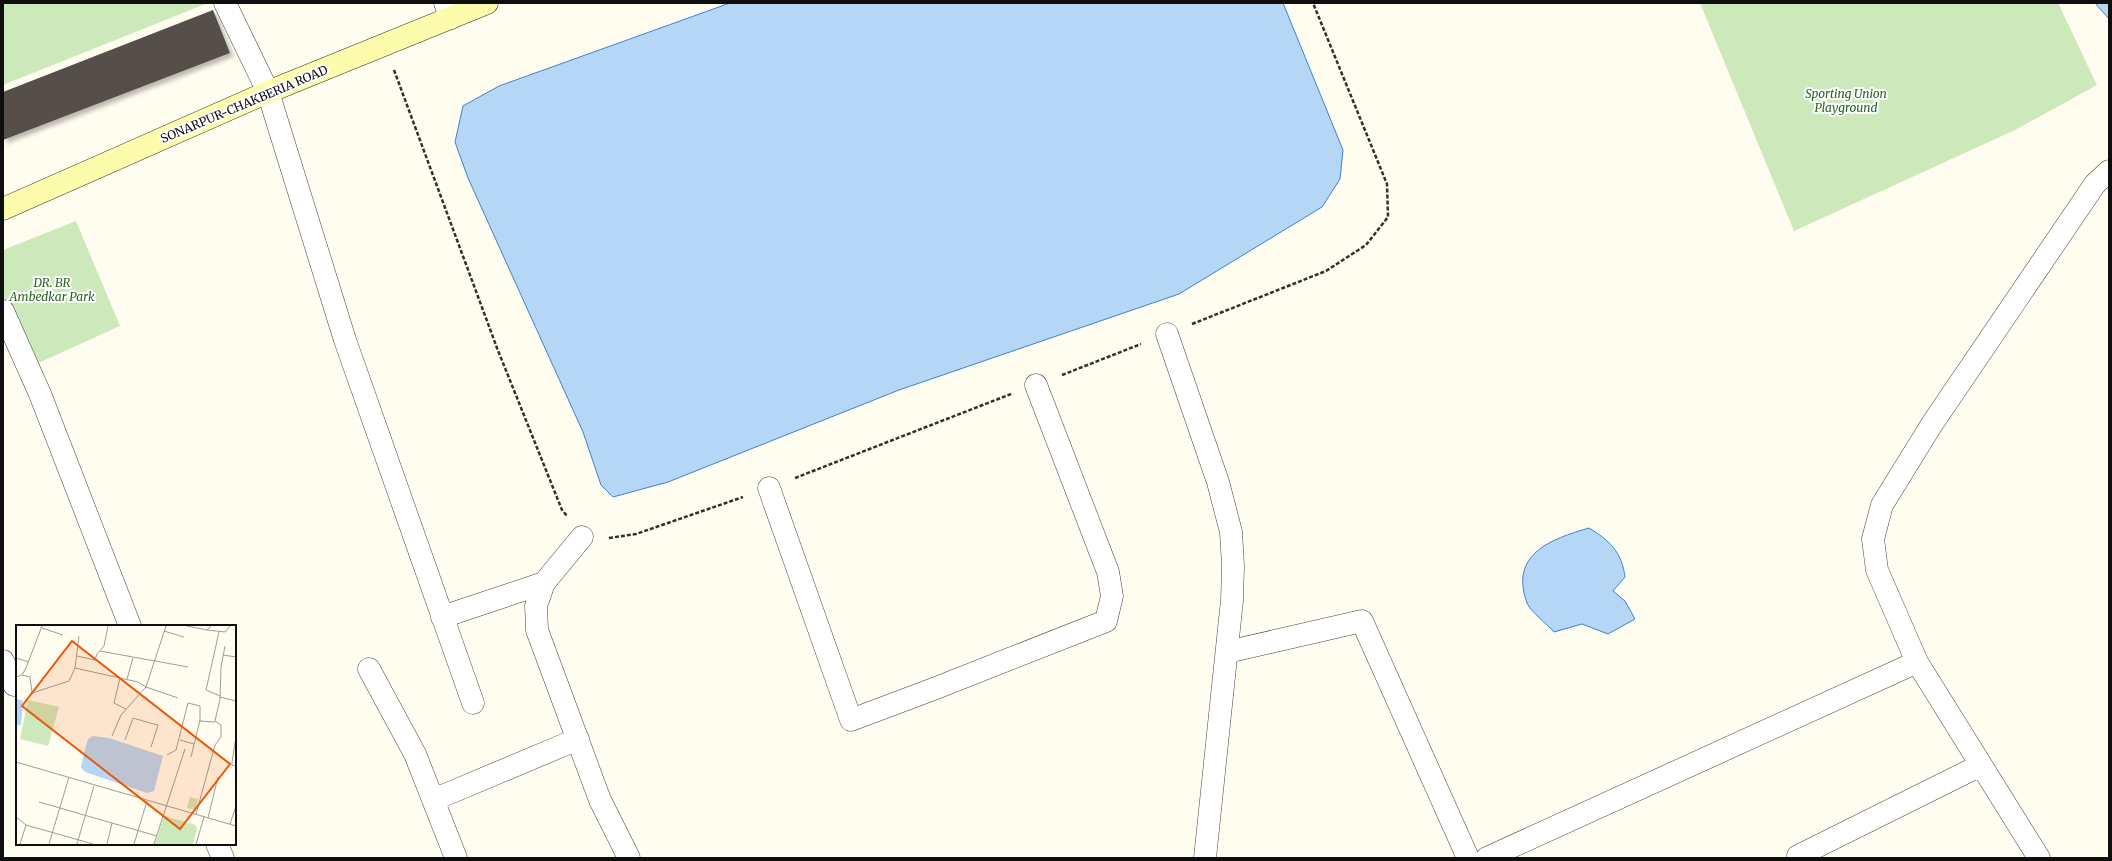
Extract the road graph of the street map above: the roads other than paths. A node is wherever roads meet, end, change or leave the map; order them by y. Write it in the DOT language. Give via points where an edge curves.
graph roads {
  1 [pos="225,3"];
  2 [pos="487,3"];
  3 [pos="448,10"];
  4 [pos="268,92"];
  5 [pos="2109,171"];
  6 [pos="3,209"];
  7 [pos="3,311"];
  8 [pos="1167,334"];
  9 [pos="1036,385"];
  10 [pos="769,488"];
  11 [pos="582,537"];
  12 [pos="544,583"];
  13 [pos="442,617"];
  14 [pos="130,625"];
  15 [pos="1227,652"];
  16 [pos="3,662"];
  17 [pos="1917,662"];
  18 [pos="369,670"];
  19 [pos="14,686"];
  20 [pos="473,703"];
  21 [pos="578,740"];
  22 [pos="1981,764"];
  23 [pos="433,800"];
  24 [pos="217,845"];
  25 [pos="223,858"];
  26 [pos="456,858"];
  27 [pos="629,858"];
  28 [pos="1205,858"];
  29 [pos="1468,858"];
  30 [pos="1487,858"];
  31 [pos="1799,858"];
  32 [pos="2039,858"];
  1 -- 4 [label="street"];
  2 -- 3 [label="main road, SONARPUR-CHAKBERIA ROAD"];
  3 -- 4 [label="main road, SONARPUR-CHAKBERIA ROAD" via="384,45"];
  4 -- 6 [label="main road, SONARPUR-CHAKBERIA ROAD"];
  4 -- 13 [label="street" via="345,340"];
  5 -- 17 [label="street" via="2095,184 1932,424 1882,505 1874,540 1876,570"];
  7 -- 14 [label="street" via="40,394"];
  8 -- 15 [label="street" via="1218,482 1231,532 1233,566"];
  9 -- 10 [label="street" via="1108,572 1112,596 1106,621 931,690 851,720"];
  11 -- 12 [label="street"];
  12 -- 13 [label="street"];
  12 -- 21 [label="street" via="536,606 537,630"];
  13 -- 20 [label="street"];
  15 -- 28 [label="street"];
  15 -- 29 [label="street" via="1362,621"];
  16 -- 19 [label="street"];
  17 -- 22 [label="street"];
  17 -- 30 [label="street"];
  18 -- 23 [label="street" via="416,754"];
  21 -- 23 [label="street"];
  21 -- 27 [label="street" via="600,800"];
  22 -- 31 [label="street" via="1798,856"];
  22 -- 32 [label="street"];
  23 -- 26 [label="street"];
  24 -- 25 [label="street"];
}
